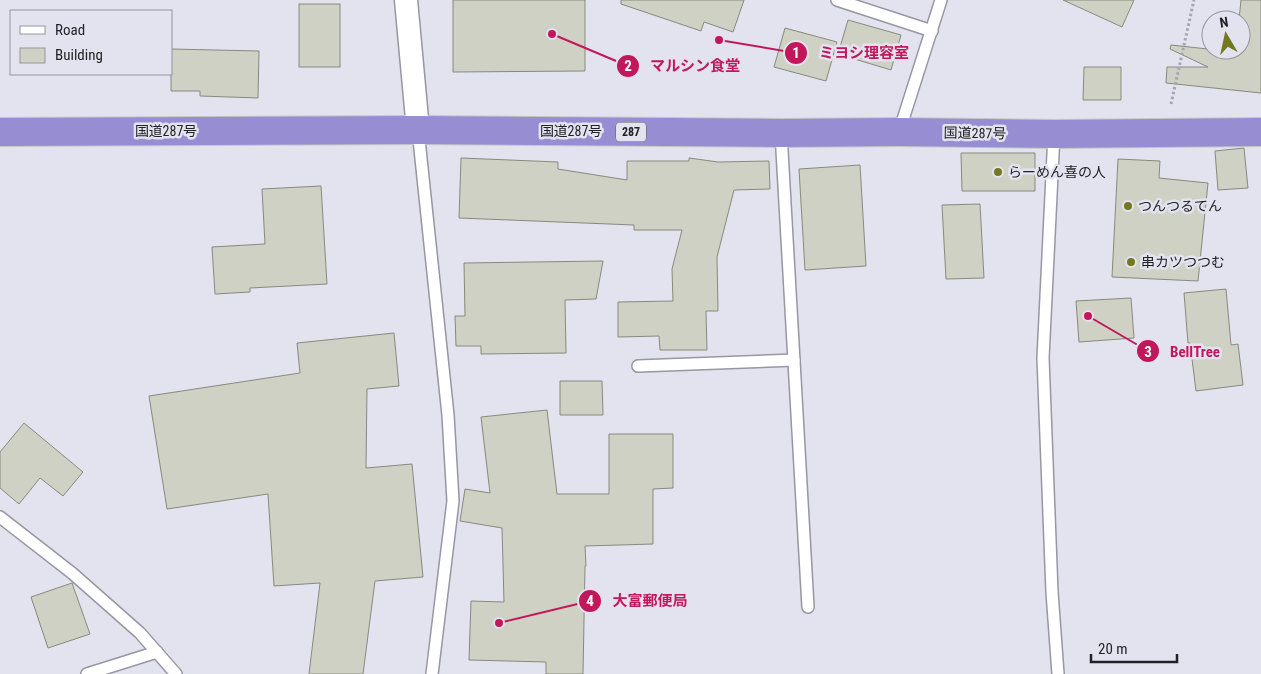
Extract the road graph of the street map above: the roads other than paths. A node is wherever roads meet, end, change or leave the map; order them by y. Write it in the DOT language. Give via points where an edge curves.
graph roads {
  1 [pos="406,0"];
  2 [pos="837,0"];
  3 [pos="941,0"];
  4 [pos="932,31"];
  5 [pos="418,130"];
  6 [pos="0,132"];
  7 [pos="899,132"];
  8 [pos="1261,132"];
  9 [pos="780,133"];
  10 [pos="1054,134"];
  11 [pos="794,360"];
  12 [pos="638,366"];
  13 [pos="0,517"];
  14 [pos="808,607"];
  15 [pos="157,652"];
  16 [pos="87,674"];
  17 [pos="176,674"];
  18 [pos="432,674"];
  19 [pos="1058,674"];
  1 -- 5 [label="street"];
  2 -- 4 [label="lane"];
  3 -- 4 [label="lane"];
  4 -- 7 [label="lane"];
  5 -- 6 [label="highway, 国道287号 / 287"];
  5 -- 9 [label="highway, 国道287号 / 287"];
  5 -- 18 [label="lane" via="448,414 453,501"];
  7 -- 9 [label="highway, 国道287号 / 287"];
  7 -- 10 [label="highway, 国道287号 / 287"];
  8 -- 10 [label="highway, 国道287号 / 287"];
  9 -- 11 [label="lane"];
  10 -- 19 [label="lane" via="1043,358"];
  11 -- 12 [label="lane"];
  11 -- 14 [label="lane"];
  13 -- 15 [label="lane" via="72,573"];
  15 -- 16 [label="lane"];
  15 -- 17 [label="lane"];
}
